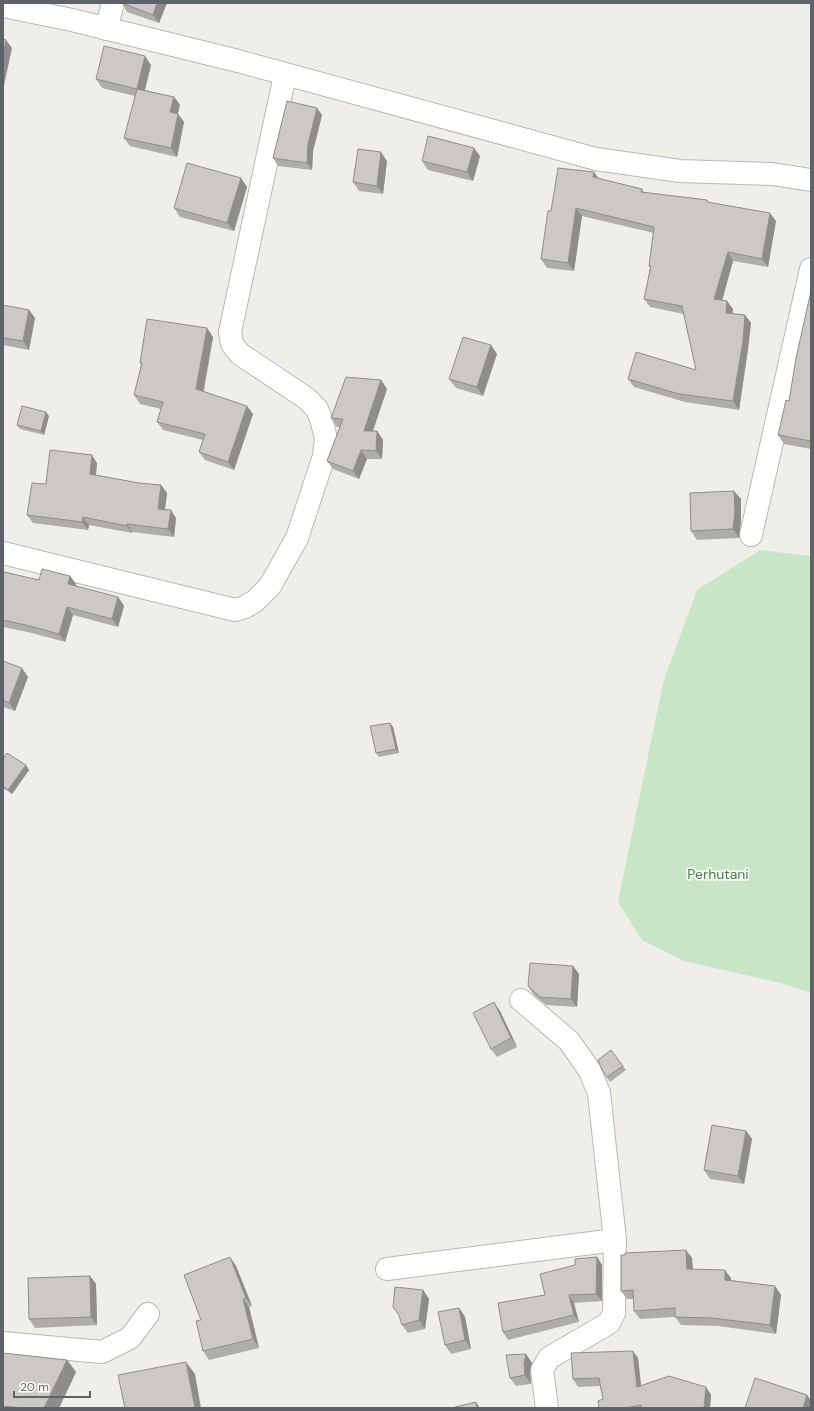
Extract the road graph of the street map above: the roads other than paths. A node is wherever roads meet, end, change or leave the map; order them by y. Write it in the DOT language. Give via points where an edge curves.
graph roads {
  1 [pos="114,3"];
  2 [pos="3,6"];
  3 [pos="106,29"];
  4 [pos="285,75"];
  5 [pos="811,180"];
  6 [pos="811,269"];
  7 [pos="751,535"];
  8 [pos="3,554"];
  9 [pos="521,1000"];
  10 [pos="615,1240"];
  11 [pos="387,1269"];
  12 [pos="148,1314"];
  13 [pos="3,1342"];
  14 [pos="547,1408"];
  1 -- 3 [label="street"];
  2 -- 3 [label="street"];
  3 -- 4 [label="street"];
  4 -- 5 [label="street" via="596,159 680,171 772,174"];
  4 -- 8 [label="street" via="230,332 232,344 240,354 317,408 326,439 324,456 297,538 270,586 246,607 235,610"];
  6 -- 7 [label="street"];
  9 -- 10 [label="street" via="569,1041 590,1071 599,1093"];
  10 -- 11 [label="street"];
  10 -- 14 [label="street" via="614,1313 609,1323 549,1358 542,1370"];
  12 -- 13 [label="street" via="130,1338 102,1352"];
}
